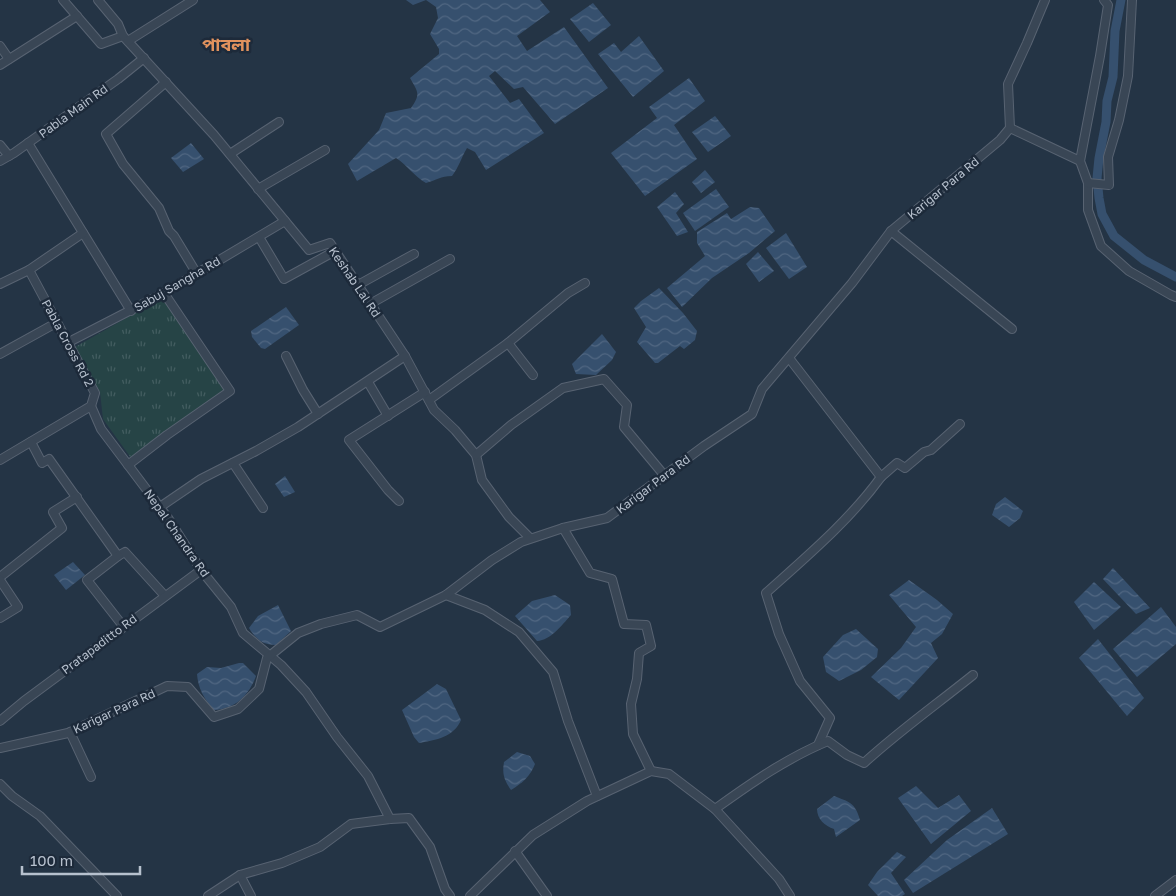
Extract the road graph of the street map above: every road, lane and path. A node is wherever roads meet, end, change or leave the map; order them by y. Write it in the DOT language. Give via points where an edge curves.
graph roads {
  1 [pos="63,0"];
  2 [pos="98,0"];
  3 [pos="193,0"];
  4 [pos="1045,0"];
  5 [pos="1104,0"];
  6 [pos="1132,0"];
  7 [pos="77,16"];
  8 [pos="125,38"];
  9 [pos="0,46"];
  10 [pos="144,58"];
  11 [pos="9,59"];
  12 [pos="0,65"];
  13 [pos="166,82"];
  14 [pos="279,122"];
  15 [pos="1010,128"];
  16 [pos="28,143"];
  17 [pos="0,145"];
  18 [pos="325,150"];
  19 [pos="230,154"];
  20 [pos="9,156"];
  21 [pos="0,161"];
  22 [pos="1080,161"];
  23 [pos="1088,183"];
  24 [pos="258,189"];
  25 [pos="285,221"];
  26 [pos="891,231"];
  27 [pos="83,233"];
  28 [pos="259,237"];
  29 [pos="335,250"];
  30 [pos="414,254"];
  31 [pos="450,258"];
  32 [pos="29,270"];
  33 [pos="197,274"];
  34 [pos="584,283"];
  35 [pos="0,284"];
  36 [pos="358,285"];
  37 [pos="164,293"];
  38 [pos="1176,297"];
  39 [pos="370,304"];
  40 [pos="131,311"];
  41 [pos="56,323"];
  42 [pos="1012,329"];
  43 [pos="67,343"];
  44 [pos="508,343"];
  45 [pos="0,354"];
  46 [pos="286,356"];
  47 [pos="405,356"];
  48 [pos="789,358"];
  49 [pos="533,376"];
  50 [pos="368,382"];
  51 [pos="425,392"];
  52 [pos="429,400"];
  53 [pos="91,406"];
  54 [pos="318,414"];
  55 [pos="388,416"];
  56 [pos="960,424"];
  57 [pos="30,442"];
  58 [pos="476,455"];
  59 [pos="0,460"];
  60 [pos="233,463"];
  61 [pos="128,465"];
  62 [pos="664,475"];
  63 [pos="881,478"];
  64 [pos="77,497"];
  65 [pos="398,500"];
  66 [pos="160,507"];
  67 [pos="263,508"];
  68 [pos="564,528"];
  69 [pos="530,538"];
  70 [pos="118,556"];
  71 [pos="201,570"];
  72 [pos="0,578"];
  73 [pos="165,596"];
  74 [pos="446,596"];
  75 [pos="0,618"];
  76 [pos="123,626"];
  77 [pos="268,655"];
  78 [pos="973,675"];
  79 [pos="0,721"];
  80 [pos="70,732"];
  81 [pos="818,745"];
  82 [pos="0,748"];
  83 [pos="651,771"];
  84 [pos="91,777"];
  85 [pos="0,784"];
  86 [pos="597,796"];
  87 [pos="715,809"];
  88 [pos="390,819"];
  89 [pos="514,851"];
  90 [pos="240,875"];
  91 [pos="1176,880"];
  92 [pos="117,896"];
  93 [pos="208,896"];
  94 [pos="251,896"];
  95 [pos="450,896"];
  96 [pos="470,896"];
  97 [pos="547,896"];
  98 [pos="790,896"];
  99 [pos="1155,896"];
  1 -- 7 [label="street"];
  2 -- 8 [label="street, Keshab Lal Rd"];
  3 -- 8 [label="street"];
  4 -- 15 [label="street" via="1008,84"];
  5 -- 22 [label="street" via="1108,5"];
  6 -- 23 [label="street" via="1128,76 1108,157 1109,184"];
  7 -- 8 [label="street" via="101,44"];
  7 -- 11 [label="street"];
  8 -- 10 [label="street, Keshab Lal Rd"];
  9 -- 11 [label="street"];
  10 -- 13 [label="street, Keshab Lal Rd"];
  10 -- 16 [label="street, Pabla Main Rd"];
  11 -- 12 [label="street"];
  13 -- 19 [label="street, Keshab Lal Rd"];
  13 -- 33 [label="street" via="106,134 123,164 159,208"];
  14 -- 19 [label="street"];
  15 -- 22 [label="street"];
  15 -- 26 [label="street, Karigar Para Rd" via="1000,140"];
  16 -- 20 [label="street, Pabla Main Rd"];
  16 -- 27 [label="street"];
  17 -- 20 [label="street"];
  18 -- 24 [label="street"];
  19 -- 24 [label="street, Keshab Lal Rd"];
  20 -- 21 [label="street, Pabla Main Rd"];
  22 -- 23 [label="street"];
  23 -- 38 [label="street" via="1088,210 1101,246 1129,271"];
  24 -- 25 [label="street, Keshab Lal Rd"];
  25 -- 28 [label="street, Sabuj Sangha Rd"];
  25 -- 29 [label="street, Keshab Lal Rd" via="309,250 330,243"];
  26 -- 42 [label="street"];
  26 -- 48 [label="street, Karigar Para Rd"];
  27 -- 32 [label="street"];
  27 -- 40 [label="street"];
  28 -- 29 [label="street" via="284,279"];
  28 -- 33 [label="street, Sabuj Sangha Rd"];
  29 -- 36 [label="street, Keshab Lal Rd"];
  30 -- 36 [label="street"];
  31 -- 39 [label="street"];
  32 -- 35 [label="street"];
  32 -- 41 [label="street, Pabla Cross Rd 2"];
  33 -- 37 [label="street, Sabuj Sangha Rd"];
  34 -- 44 [label="street"];
  36 -- 39 [label="street, Keshab Lal Rd"];
  37 -- 40 [label="street, Sabuj Sangha Rd"];
  37 -- 61 [label="street" via="230,391"];
  39 -- 47 [label="street, Keshab Lal Rd"];
  40 -- 43 [label="street, Sabuj Sangha Rd"];
  41 -- 43 [label="street, Pabla Cross Rd 2"];
  41 -- 45 [label="street"];
  43 -- 53 [label="street, Pabla Cross Rd 2" via="94,393"];
  44 -- 49 [label="street"];
  44 -- 52 [label="street"];
  46 -- 54 [label="street"];
  47 -- 50 [label="street"];
  47 -- 51 [label="street, Keshab Lal Rd"];
  48 -- 62 [label="street, Karigar Para Rd" via="762,389 752,414"];
  48 -- 63 [label="street"];
  50 -- 54 [label="street"];
  50 -- 55 [label="street"];
  51 -- 52 [label="street, Keshab Lal Rd"];
  51 -- 55 [label="street"];
  52 -- 58 [label="street, Keshab Lal Rd" via="434,410"];
  53 -- 57 [label="street, Pabla Cross Rd 2"];
  53 -- 61 [label="street, Nepal Chandra Rd" via="101,428"];
  54 -- 60 [label="street"];
  55 -- 65 [label="street" via="349,440"];
  56 -- 63 [label="street" via="905,468 897,463"];
  57 -- 59 [label="street, Pabla Cross Rd 2"];
  57 -- 64 [label="street" via="42,463 50,459"];
  58 -- 62 [label="street" via="563,388 604,379 627,406 624,427"];
  58 -- 69 [label="street, Keshab Lal Rd" via="482,480 508,517"];
  60 -- 66 [label="street" via="201,479"];
  60 -- 67 [label="street"];
  61 -- 66 [label="street, Nepal Chandra Rd"];
  62 -- 68 [label="street, Karigar Para Rd" via="607,518"];
  63 -- 81 [label="street" via="826,539 766,593 779,634 800,681 830,718"];
  64 -- 70 [label="street"];
  64 -- 72 [label="street" via="53,512 62,528"];
  66 -- 71 [label="street, Nepal Chandra Rd"];
  68 -- 69 [label="street, Karigar Para Rd"];
  68 -- 83 [label="street" via="590,573 612,579 624,624 646,625 651,646 640,653 631,704 633,734"];
  69 -- 74 [label="street, Karigar Para Rd" via="492,560"];
  70 -- 73 [label="street" via="125,552"];
  70 -- 76 [label="street" via="88,580"];
  71 -- 73 [label="street, Pratapaditto Rd"];
  71 -- 77 [label="street, Nepal Chandra Rd" via="231,607 243,633"];
  72 -- 75 [label="street" via="18,607"];
  73 -- 76 [label="street, Pratapaditto Rd"];
  74 -- 77 [label="street, Karigar Para Rd" via="380,627 357,615 321,624 298,633"];
  74 -- 86 [label="street" via="485,610 519,632 553,672"];
  76 -- 79 [label="street, Pratapaditto Rd"];
  77 -- 80 [label="street, Karigar Para Rd" via="259,689 238,708 214,717 188,687 167,686"];
  77 -- 88 [label="street, Nepal Chandra Rd" via="306,692 368,776"];
  78 -- 81 [label="street" via="864,763 828,741"];
  80 -- 82 [label="street, Karigar Para Rd"];
  80 -- 84 [label="street"];
  81 -- 87 [label="street" via="758,778"];
  83 -- 86 [label="street"];
  83 -- 87 [label="street" via="669,774"];
  85 -- 92 [label="street" via="40,816"];
  86 -- 89 [label="street" via="533,835"];
  87 -- 98 [label="street"];
  88 -- 90 [label="street" via="351,824 320,847 282,863"];
  88 -- 95 [label="street" via="409,818 430,847"];
  89 -- 96 [label="street"];
  89 -- 97 [label="street"];
  90 -- 93 [label="street"];
  90 -- 94 [label="street"];
  91 -- 99 [label="street"];
}
